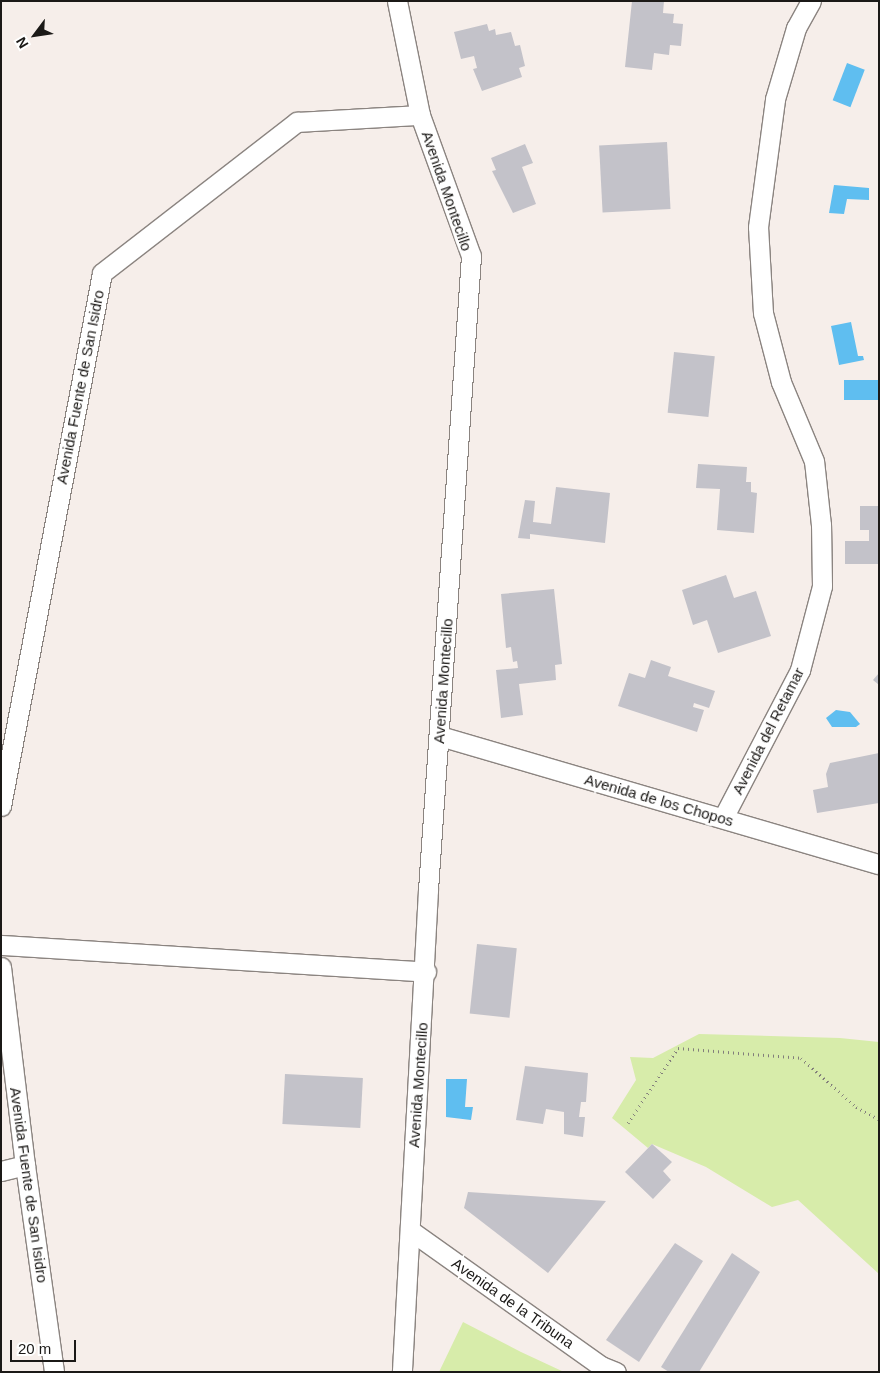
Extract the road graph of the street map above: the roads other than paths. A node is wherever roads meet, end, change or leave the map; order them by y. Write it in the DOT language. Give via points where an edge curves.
graph roads {
  1 [pos="398,1"];
  2 [pos="811,1"];
  3 [pos="420,116"];
  4 [pos="440,736"];
  5 [pos="7,743"];
  6 [pos="1,806"];
  7 [pos="723,818"];
  8 [pos="879,864"];
  9 [pos="1,945"];
  10 [pos="1,968"];
  11 [pos="426,972"];
  12 [pos="25,1165"];
  13 [pos="1,1171"];
  14 [pos="411,1232"];
  15 [pos="54,1372"];
  16 [pos="402,1372"];
  17 [pos="616,1372"];
  1 -- 3 [label="street, Avenida Montecillo"];
  2 -- 7 [label="street, Avenida del Retamar" via="796,28 775,99 758,227 763,313 781,382 814,461 821,525 822,586 800,670"];
  3 -- 4 [label="street, Avenida Montecillo" via="471,256"];
  3 -- 5 [label="street, Avenida Fuente de San Isidro" via="297,122 102,273"];
  4 -- 7 [label="street, Avenida de los Chopos"];
  4 -- 11 [label="street, Avenida Montecillo" via="428,890"];
  5 -- 6 [label="street, Avenida Fuente de San Isidro"];
  7 -- 8 [label="street, Avenida de los Chopos"];
  9 -- 11 [label="street"];
  10 -- 12 [label="street, Avenida Fuente de San Isidro"];
  11 -- 14 [label="street, Avenida Montecillo" via="413,1147"];
  12 -- 13 [label="street"];
  12 -- 15 [label="street, Avenida Fuente de San Isidro"];
  14 -- 16 [label="street, Avenida Montecillo"];
  14 -- 17 [label="street, Avenida de la Tribuna" via="601,1366"];
}
